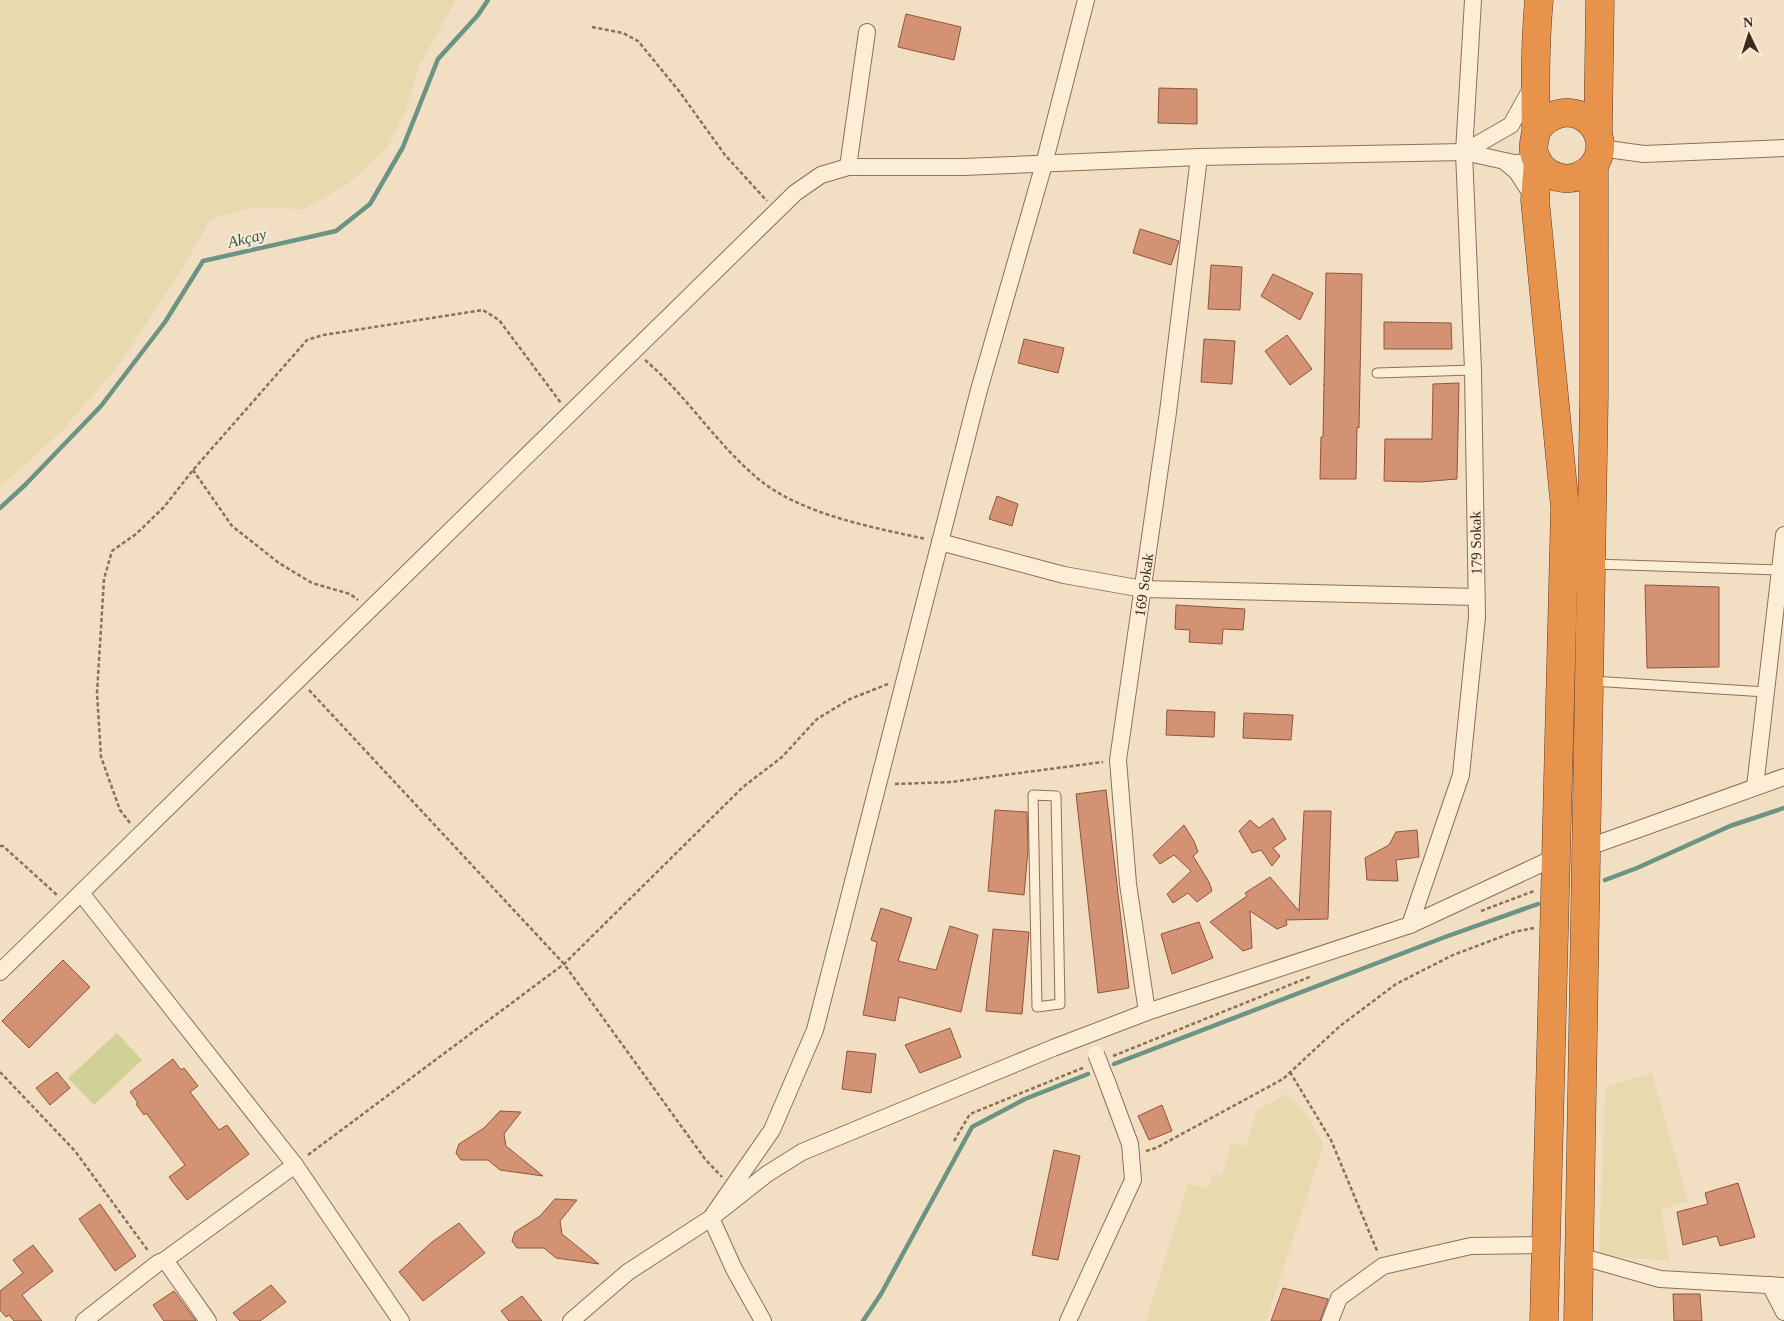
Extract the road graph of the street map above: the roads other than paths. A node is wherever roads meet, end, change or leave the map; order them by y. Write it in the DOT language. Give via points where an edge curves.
graph roads {
  1 [pos="1086,0"];
  2 [pos="1473,0"];
  3 [pos="1539,0"];
  4 [pos="1600,0"];
  5 [pos="867,32"];
  6 [pos="1524,128"];
  7 [pos="1784,148"];
  8 [pos="1597,149"];
  9 [pos="1464,152"];
  10 [pos="1199,157"];
  11 [pos="1504,161"];
  12 [pos="1538,162"];
  13 [pos="1044,164"];
  14 [pos="848,167"];
  15 [pos="1535,200"];
  16 [pos="1473,370"];
  17 [pos="1377,373"];
  18 [pos="1784,535"];
  19 [pos="940,542"];
  20 [pos="1591,564"];
  21 [pos="1780,570"];
  22 [pos="1143,590"];
  23 [pos="1476,598"];
  24 [pos="1589,681"];
  25 [pos="1766,692"];
  26 [pos="1784,777"];
  27 [pos="1756,787"];
  28 [pos="1056,796"];
  29 [pos="1586,848"];
  30 [pos="1556,857"];
  31 [pos="81,893"];
  32 [pos="1410,925"];
  33 [pos="0,972"];
  34 [pos="1147,1012"];
  35 [pos="1089,1034"];
  36 [pos="294,1165"];
  37 [pos="711,1218"];
  38 [pos="1546,1245"];
  39 [pos="1579,1256"];
  40 [pos="161,1262"];
  41 [pos="1777,1285"];
  42 [pos="1784,1312"];
  43 [pos="84,1321"];
  44 [pos="208,1321"];
  45 [pos="401,1321"];
  46 [pos="571,1321"];
  47 [pos="763,1321"];
  48 [pos="1068,1321"];
  49 [pos="1330,1321"];
  50 [pos="1544,1321"];
  51 [pos="1578,1321"];
  1 -- 13 [label="street"];
  2 -- 9 [label="street, 179 Sokak"];
  3 -- 6 [label="highway" via="1535,80"];
  4 -- 8 [label="highway"];
  5 -- 14 [label="street"];
  6 -- 8 [label="highway" via="1563,112 1574,113 1592,124"];
  6 -- 9 [label="street"];
  6 -- 12 [label="highway" via="1534,141"];
  7 -- 8 [label="street" via="1644,154"];
  8 -- 12 [label="highway" via="1586,173 1576,178 1554,176"];
  8 -- 20 [label="highway"];
  9 -- 10 [label="street"];
  9 -- 11 [label="street"];
  9 -- 16 [label="street, 179 Sokak"];
  10 -- 13 [label="street"];
  10 -- 22 [label="street, 169 Sokak"];
  11 -- 12 [label="street"];
  11 -- 15 [label="street" via="1517,172"];
  12 -- 15 [label="highway"];
  13 -- 14 [label="street"];
  13 -- 19 [label="street" via="979,390"];
  14 -- 31 [label="street" via="821,175 795,193"];
  15 -- 30 [label="highway" via="1565,508"];
  16 -- 17 [label="lane"];
  16 -- 23 [label="street, 179 Sokak"];
  18 -- 21 [label="street"];
  19 -- 22 [label="street" via="1064,575"];
  19 -- 37 [label="street" via="815,1030 772,1130"];
  20 -- 21 [label="lane"];
  20 -- 24 [label="highway"];
  21 -- 25 [label="street"];
  22 -- 23 [label="street"];
  22 -- 34 [label="street, 169 Sokak" via="1118,760 1128,884"];
  23 -- 32 [label="street, 179 Sokak" via="1477,617 1461,775"];
  24 -- 25 [label="lane"];
  24 -- 29 [label="highway"];
  25 -- 27 [label="street"];
  26 -- 27 [label="street"];
  27 -- 29 [label="street"];
  28 -- 28 [label="lane" via="1060,1004 1037,1007 1033,795"];
  29 -- 39 [label="highway"];
  30 -- 32 [label="street"];
  30 -- 38 [label="highway"];
  31 -- 33 [label="street"];
  31 -- 36 [label="street"];
  32 -- 34 [label="street"];
  34 -- 35 [label="street"];
  35 -- 37 [label="street" via="802,1152 767,1174"];
  35 -- 48 [label="street, bridge" via="1130,1144 1133,1180"];
  36 -- 40 [label="street"];
  36 -- 45 [label="street"];
  37 -- 46 [label="street" via="628,1272"];
  37 -- 47 [label="street"];
  38 -- 49 [label="street" via="1472,1246 1383,1266 1339,1298"];
  38 -- 50 [label="highway"];
  39 -- 41 [label="street" via="1660,1279"];
  39 -- 51 [label="highway"];
  40 -- 43 [label="street"];
  40 -- 44 [label="street"];
  41 -- 42 [label="street"];
}
